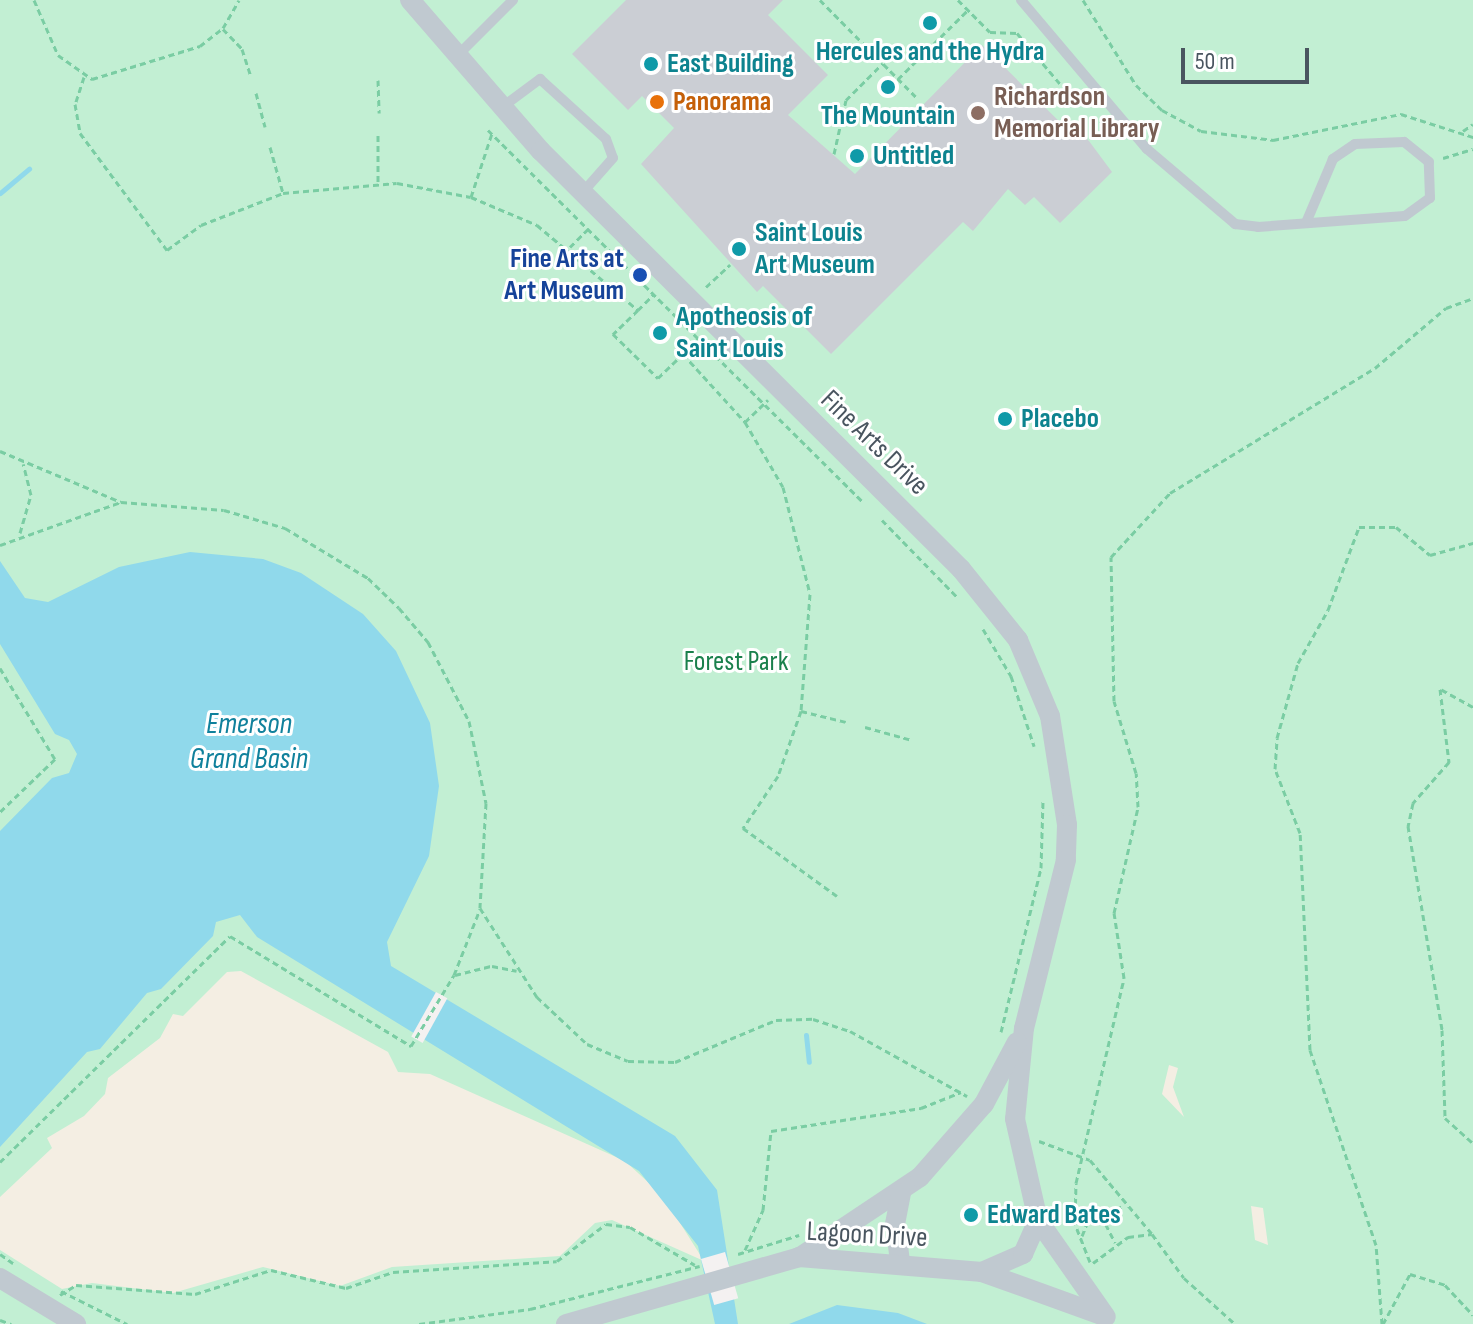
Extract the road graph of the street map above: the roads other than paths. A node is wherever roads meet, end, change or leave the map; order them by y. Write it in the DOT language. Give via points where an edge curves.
graph roads {
  1 [pos="410,0"];
  2 [pos="513,0"];
  3 [pos="1021,0"];
  4 [pos="455,57"];
  5 [pos="501,109"];
  6 [pos="583,192"];
  7 [pos="1306,223"];
  8 [pos="1024,1028"];
  9 [pos="901,1194"];
  10 [pos="1038,1220"];
  11 [pos="799,1257"];
  12 [pos="900,1262"];
  13 [pos="982,1272"];
  14 [pos="0,1278"];
  15 [pos="1111,1320"];
  16 [pos="76,1324"];
  17 [pos="566,1324"];
  1 -- 4 [label="street, Fine Arts Drive"];
  2 -- 4 [label="lane"];
  3 -- 7 [label="lane" via="1147,149 1225,220 1246,226"];
  4 -- 5 [label="street, Fine Arts Drive"];
  5 -- 6 [label="street, Fine Arts Drive"];
  5 -- 6 [label="lane" via="540,79 606,139 613,158"];
  6 -- 8 [label="street, Fine Arts Drive" via="961,569 1018,640 1050,716 1067,825 1066,860"];
  7 -- 7 [label="lane" via="1416,212 1433,189 1431,167 1404,142 1355,144 1333,159"];
  8 -- 9 [label="street, Fine Arts Drive" via="984,1104"];
  8 -- 10 [label="street, Fine Arts Drive" via="1015,1119"];
  9 -- 11 [label="street, Fine Arts Drive"];
  9 -- 12 [label="street" via="895,1224"];
  10 -- 13 [label="street" via="1023,1254"];
  10 -- 15 [label="street, Fine Arts Drive"];
  11 -- 12 [label="street, Lagoon Drive"];
  11 -- 17 [label="street, Lagoon Drive"];
  12 -- 13 [label="street, Lagoon Drive"];
  13 -- 15 [label="street, Lagoon Drive"];
  14 -- 16 [label="street"];
}
